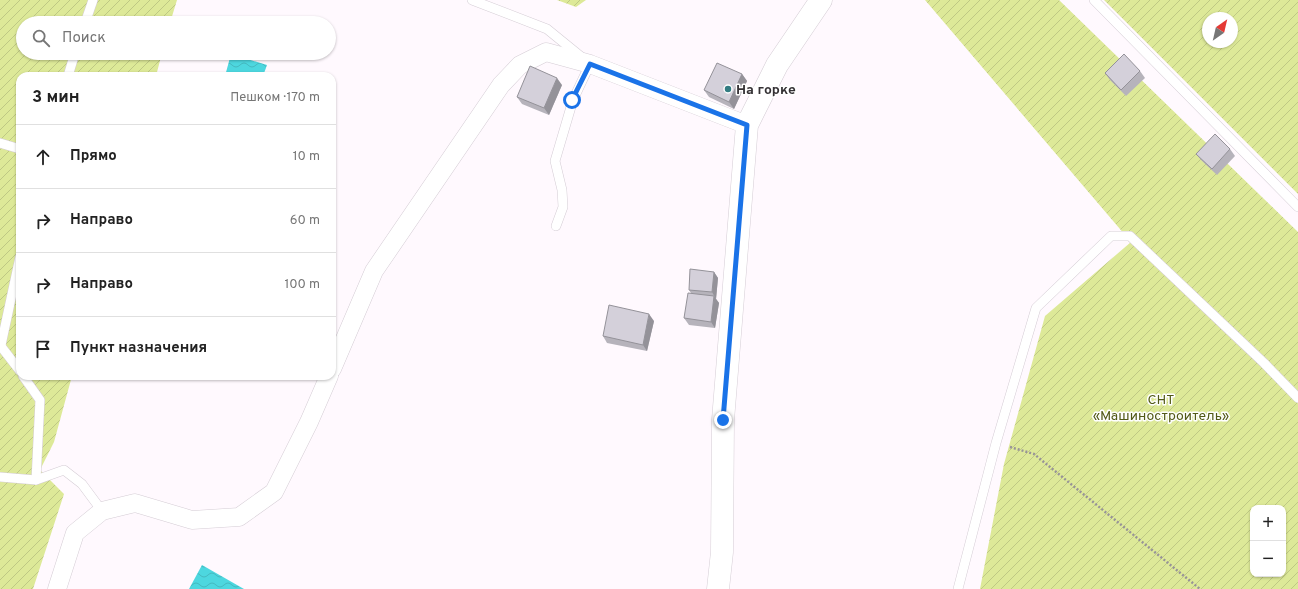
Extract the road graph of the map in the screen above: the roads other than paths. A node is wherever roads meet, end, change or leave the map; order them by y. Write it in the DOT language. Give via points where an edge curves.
graph roads {
  1 [pos="93,0"];
  2 [pos="472,0"];
  3 [pos="821,0"];
  4 [pos="1094,0"];
  5 [pos="87,16"];
  6 [pos="73,60"];
  7 [pos="590,64"];
  8 [pos="69,72"];
  9 [pos="747,125"];
  10 [pos="0,143"];
  11 [pos="16,148"];
  12 [pos="1298,207"];
  13 [pos="556,226"];
  14 [pos="16,276"];
  15 [pos="1,345"];
  16 [pos="336,360"];
  17 [pos="16,366"];
  18 [pos="26,380"];
  19 [pos="327,380"];
  20 [pos="1298,398"];
  21 [pos="0,477"];
  22 [pos="36,480"];
  23 [pos="102,511"];
  24 [pos="56,589"];
  25 [pos="718,589"];
  26 [pos="958,589"];
  1 -- 5 [label="lane"];
  2 -- 7 [label="lane" via="547,29"];
  3 -- 9 [label="street" via="777,65"];
  4 -- 12 [label="lane"];
  6 -- 8 [label="lane"];
  7 -- 9 [label="street"];
  7 -- 13 [label="lane" via="572,100 555,161 563,207"];
  7 -- 16 [label="street" via="546,52 520,65 501,85 374,271"];
  9 -- 25 [label="street" via="723,420 722,552"];
  10 -- 11 [label="lane"];
  14 -- 15 [label="lane"];
  15 -- 17 [label="lane"];
  18 -- 22 [label="lane" via="40,400"];
  19 -- 23 [label="street" via="274,492 239,517 192,520 136,503"];
  20 -- 26 [label="lane" via="1130,236 1111,236 1036,308 996,443"];
  21 -- 22 [label="lane"];
  22 -- 23 [label="lane" via="64,470 82,484"];
  23 -- 24 [label="street" via="75,533"];
}
